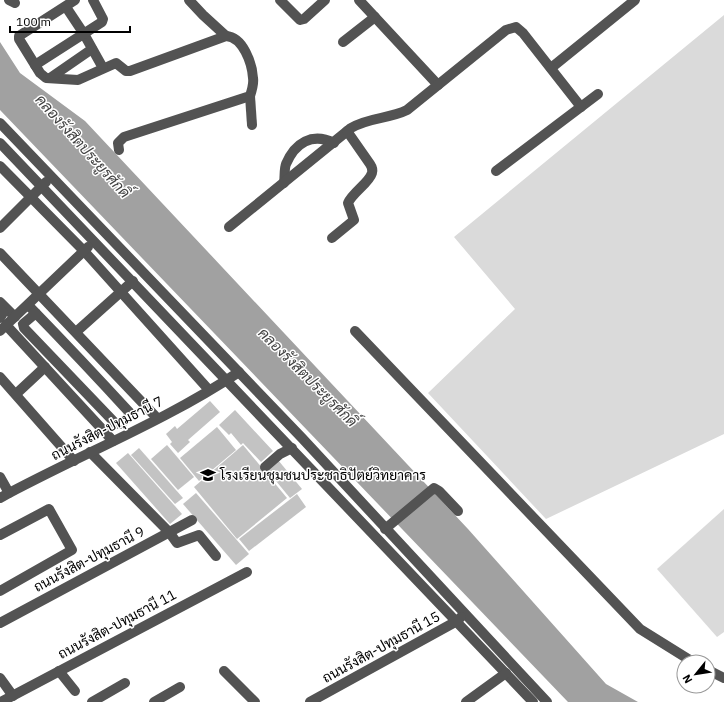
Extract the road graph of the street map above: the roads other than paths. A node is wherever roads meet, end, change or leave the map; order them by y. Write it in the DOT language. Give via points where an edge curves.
graph roads {
  1 [pos="75,0"];
  2 [pos="93,0"];
  3 [pos="189,0"];
  4 [pos="280,0"];
  5 [pos="325,0"];
  6 [pos="358,0"];
  7 [pos="635,0"];
  8 [pos="66,7"];
  9 [pos="375,17"];
  10 [pos="84,34"];
  11 [pos="226,36"];
  12 [pos="343,42"];
  13 [pos="92,49"];
  14 [pos="35,65"];
  15 [pos="103,68"];
  16 [pos="551,68"];
  17 [pos="50,78"];
  18 [pos="438,86"];
  19 [pos="598,94"];
  20 [pos="250,96"];
  21 [pos="581,107"];
  22 [pos="0,123"];
  23 [pos="252,125"];
  24 [pos="347,131"];
  25 [pos="0,143"];
  26 [pos="334,143"];
  27 [pos="119,150"];
  28 [pos="0,166"];
  29 [pos="496,171"];
  30 [pos="51,176"];
  31 [pos="284,183"];
  32 [pos="42,186"];
  33 [pos="29,198"];
  34 [pos="229,227"];
  35 [pos="0,228"];
  36 [pos="104,231"];
  37 [pos="332,238"];
  38 [pos="94,241"];
  39 [pos="84,252"];
  40 [pos="0,253"];
  41 [pos="133,281"];
  42 [pos="122,292"];
  43 [pos="39,294"];
  44 [pos="0,302"];
  45 [pos="28,305"];
  46 [pos="0,309"];
  47 [pos="36,313"];
  48 [pos="15,316"];
  49 [pos="2,325"];
  50 [pos="355,330"];
  51 [pos="76,332"];
  52 [pos="80,359"];
  53 [pos="45,367"];
  54 [pos="67,372"];
  55 [pos="238,372"];
  56 [pos="0,377"];
  57 [pos="225,381"];
  58 [pos="209,390"];
  59 [pos="16,394"];
  60 [pos="157,418"];
  61 [pos="113,441"];
  62 [pos="292,448"];
  63 [pos="90,452"];
  64 [pos="74,461"];
  65 [pos="265,467"];
  66 [pos="0,477"];
  67 [pos="5,495"];
  68 [pos="458,511"];
  69 [pos="192,520"];
  70 [pos="388,527"];
  71 [pos="169,532"];
  72 [pos="0,535"];
  73 [pos="216,556"];
  74 [pos="247,572"];
  75 [pos="0,591"];
  76 [pos="460,617"];
  77 [pos="0,623"];
  78 [pos="680,654"];
  79 [pos="59,671"];
  80 [pos="224,671"];
  81 [pos="506,673"];
  82 [pos="0,678"];
  83 [pos="125,683"];
  84 [pos="180,687"];
  85 [pos="74,691"];
  86 [pos="13,696"];
  87 [pos="2,702"];
  88 [pos="92,702"];
  89 [pos="154,702"];
  90 [pos="255,702"];
  91 [pos="310,702"];
  92 [pos="466,702"];
  93 [pos="533,702"];
  94 [pos="547,702"];
  1 -- 8 [label="street"];
  2 -- 10 [label="street" via="103,21"];
  3 -- 11 [label="street"];
  4 -- 5 [label="street" via="300,20"];
  6 -- 9 [label="street"];
  7 -- 16 [label="street"];
  8 -- 10 [label="street"];
  8 -- 14 [label="street" via="19,36"];
  9 -- 12 [label="street"];
  9 -- 18 [label="street"];
  10 -- 13 [label="street"];
  10 -- 14 [label="street"];
  11 -- 15 [label="street" via="130,71 116,63"];
  11 -- 20 [label="street" via="236,38 244,50 253,76"];
  13 -- 15 [label="street"];
  13 -- 17 [label="street"];
  14 -- 17 [label="street" via="42,76"];
  15 -- 17 [label="street" via="78,80"];
  16 -- 18 [label="street" via="516,27 506,30"];
  16 -- 21 [label="street"];
  18 -- 24 [label="street" via="398,115 366,120"];
  19 -- 21 [label="street"];
  20 -- 23 [label="street"];
  20 -- 27 [label="street" via="124,137 118,143"];
  21 -- 29 [label="street"];
  22 -- 30 [label="street"];
  24 -- 26 [label="street"];
  24 -- 37 [label="street" via="373,169 372,174 348,203 354,220"];
  25 -- 32 [label="street"];
  26 -- 31 [label="street"];
  26 -- 31 [label="street" via="326,138 315,137 297,146 286,165"];
  28 -- 33 [label="street"];
  30 -- 32 [label="street"];
  30 -- 36 [label="street"];
  31 -- 34 [label="street"];
  32 -- 33 [label="street"];
  32 -- 38 [label="street"];
  33 -- 35 [label="street"];
  33 -- 39 [label="street"];
  36 -- 38 [label="street"];
  36 -- 55 [label="street"];
  38 -- 39 [label="street"];
  38 -- 41 [label="street"];
  39 -- 42 [label="street"];
  39 -- 43 [label="street"];
  40 -- 43 [label="street"];
  41 -- 42 [label="street"];
  41 -- 57 [label="street"];
  42 -- 51 [label="street"];
  42 -- 58 [label="street"];
  43 -- 45 [label="street"];
  43 -- 51 [label="street"];
  44 -- 48 [label="street"];
  45 -- 47 [label="street"];
  45 -- 48 [label="street"];
  46 -- 49 [label="street" via="3,313"];
  47 -- 52 [label="street"];
  47 -- 54 [label="street" via="23,324 24,328"];
  48 -- 49 [label="street"];
  49 -- 53 [label="street"];
  50 -- 78 [label="street" via="640,629"];
  51 -- 60 [label="street"];
  52 -- 54 [label="street"];
  52 -- 54 [label="street" via="130,416 117,425"];
  53 -- 59 [label="street"];
  53 -- 61 [label="street"];
  55 -- 57 [label="street, ถนนรังสิต-ปทุมธานี 7"];
  55 -- 70 [label="street"];
  56 -- 59 [label="street"];
  57 -- 58 [label="street, ถนนรังสิต-ปทุมธานี 7"];
  57 -- 62 [label="street"];
  58 -- 60 [label="street, ถนนรังสิต-ปทุมธานี 7"];
  59 -- 64 [label="street"];
  60 -- 61 [label="street, ถนนรังสิต-ปทุมธานี 7"];
  61 -- 63 [label="street, ถนนรังสิต-ปทุมธานี 7"];
  62 -- 65 [label="street"];
  62 -- 76 [label="street"];
  63 -- 64 [label="street, ถนนรังสิต-ปทุมธานี 7"];
  63 -- 71 [label="street"];
  64 -- 67 [label="street, ถนนรังสิต-ปทุมธานี 7"];
  66 -- 67 [label="street"];
  68 -- 70 [label="street" via="437,489 432,489"];
  69 -- 71 [label="street, ถนนรังสิต-ปทุมธานี 9"];
  70 -- 76 [label="street"];
  71 -- 73 [label="street" via="177,543 199,535"];
  71 -- 77 [label="street, ถนนรังสิต-ปทุมธานี 9"];
  72 -- 75 [label="street" via="49,509 72,550"];
  74 -- 79 [label="street, ถนนรังสิต-ปทุมธานี 11"];
  76 -- 81 [label="street"];
  76 -- 91 [label="street, ถนนรังสิต-ปทุมธานี 15"];
  76 -- 94 [label="street"];
  79 -- 85 [label="street"];
  79 -- 86 [label="street, ถนนรังสิต-ปทุมธานี 11"];
  80 -- 90 [label="street"];
  81 -- 92 [label="street"];
  81 -- 93 [label="street"];
  82 -- 86 [label="street"];
  83 -- 88 [label="street"];
  84 -- 89 [label="street"];
  86 -- 87 [label="street, ถนนรังสิต-ปทุมธานี 11"];
}
